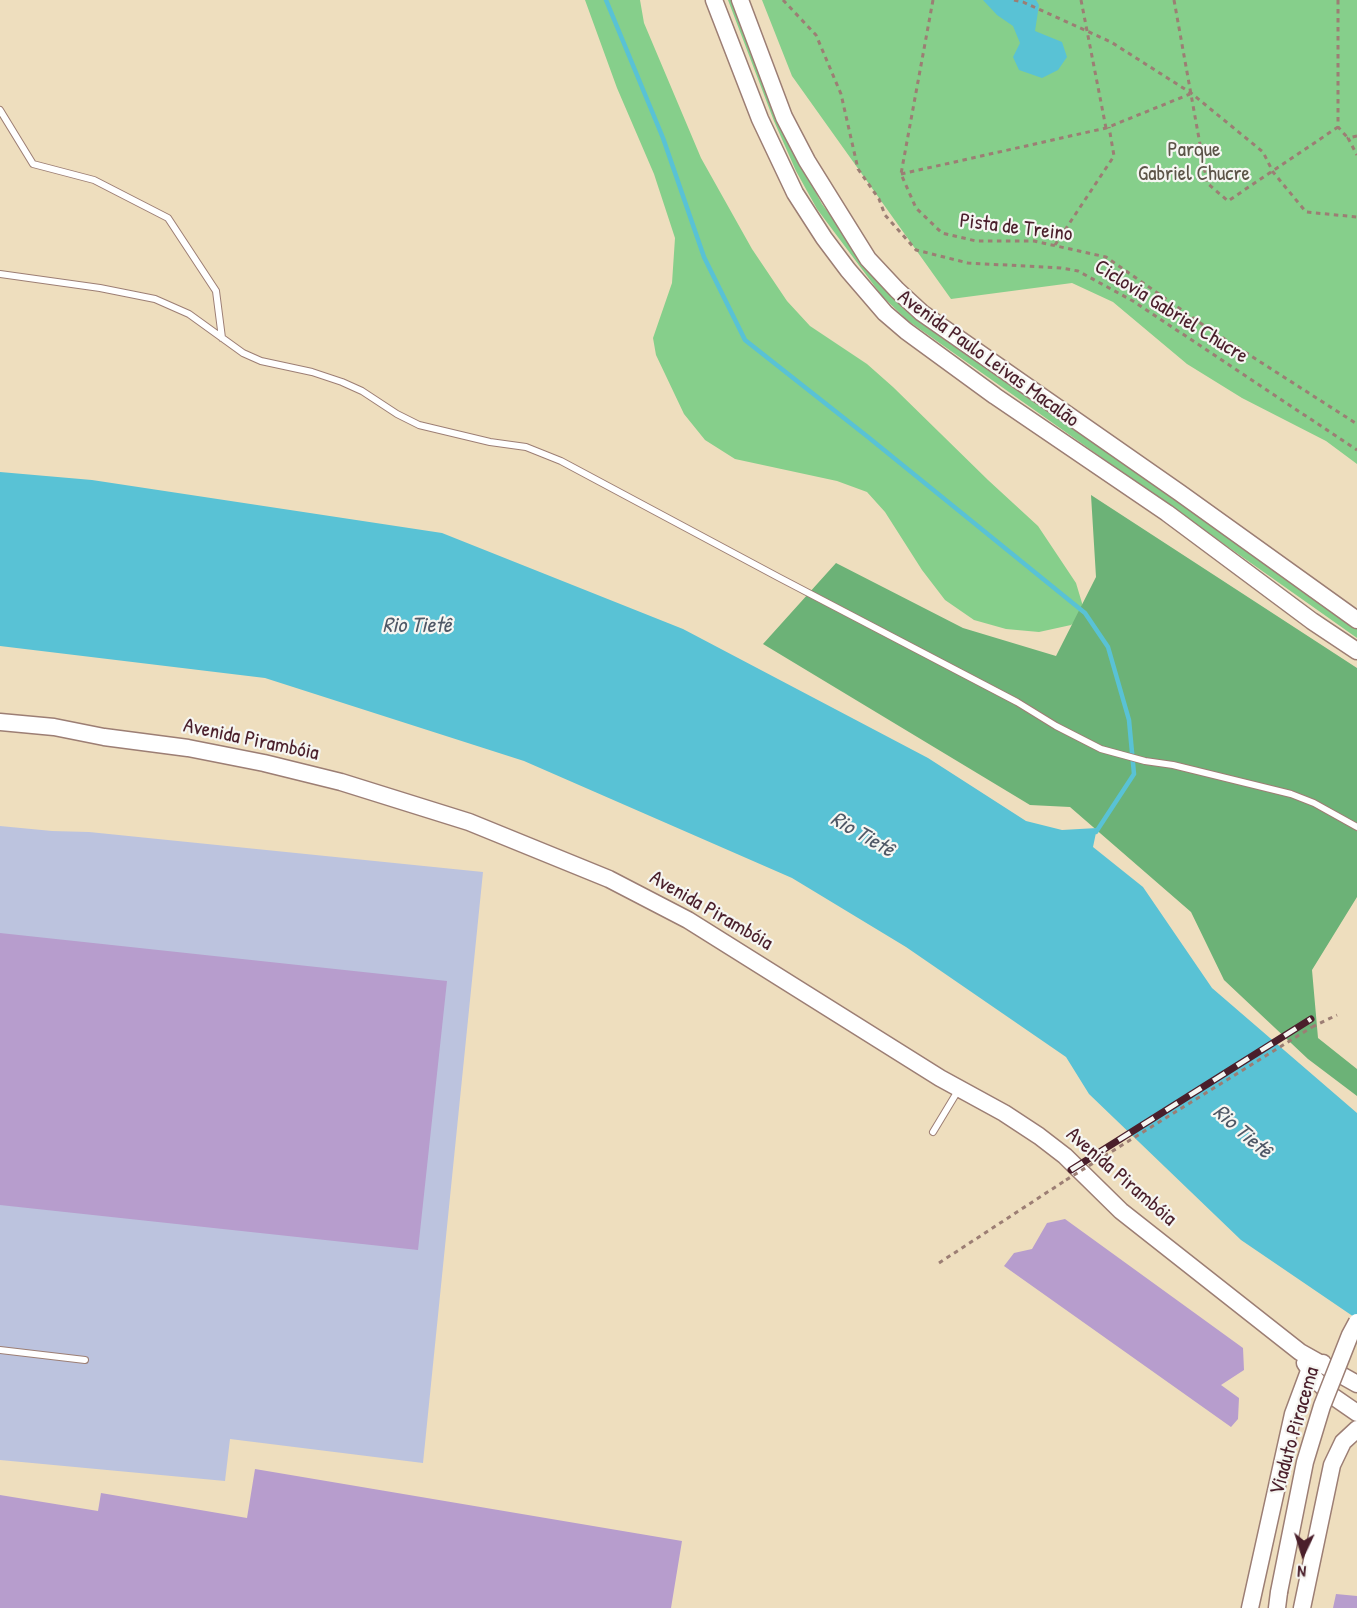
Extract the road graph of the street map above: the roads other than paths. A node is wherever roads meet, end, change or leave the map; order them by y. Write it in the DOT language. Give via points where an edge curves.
graph roads {
  1 [pos="714,0"];
  2 [pos="740,0"];
  3 [pos="0,110"];
  4 [pos="0,274"];
  5 [pos="222,338"];
  6 [pos="1357,620"];
  7 [pos="1357,651"];
  8 [pos="0,722"];
  9 [pos="1357,827"];
  10 [pos="959,1089"];
  11 [pos="933,1132"];
  12 [pos="1357,1322"];
  13 [pos="0,1350"];
  14 [pos="85,1360"];
  15 [pos="1316,1367"];
  16 [pos="1357,1384"];
  17 [pos="1357,1413"];
  18 [pos="1357,1429"];
  19 [pos="1277,1602"];
  20 [pos="1250,1608"];
  21 [pos="1302,1608"];
  1 -- 7 [label="main road, Avenida Paulo Leivas Macalão" via="759,119 795,193 824,238 885,313 995,396 1167,513"];
  2 -- 6 [label="main road, Avenida Paulo Leivas Macalão" via="799,147 861,250 897,290 922,313"];
  3 -- 5 [label="lane" via="33,164 94,180 168,218 216,291"];
  4 -- 5 [label="lane" via="154,299 189,314"];
  5 -- 9 [label="lane" via="261,361 342,382 418,425 526,447 561,461 1101,749 1291,794 1314,802"];
  8 -- 10 [label="main road, Avenida Pirambóia" via="54,727 264,763 341,782 469,822 609,879 688,920"];
  10 -- 11 [label="lane"];
  10 -- 15 [label="main road, Avenida Pirambóia" via="1004,1113 1065,1156 1121,1211"];
  12 -- 19 [label="main road, Viaduto Piracema, bridge" via="1322,1406 1305,1462"];
  13 -- 14 [label="lane"];
  15 -- 16 [label="main road"];
  15 -- 17 [label="main road, Avenida Pirambóia" via="1331,1395"];
  15 -- 20 [label="main road" via="1293,1414"];
  18 -- 21 [label="main road" via="1342,1442 1332,1466"];
}
